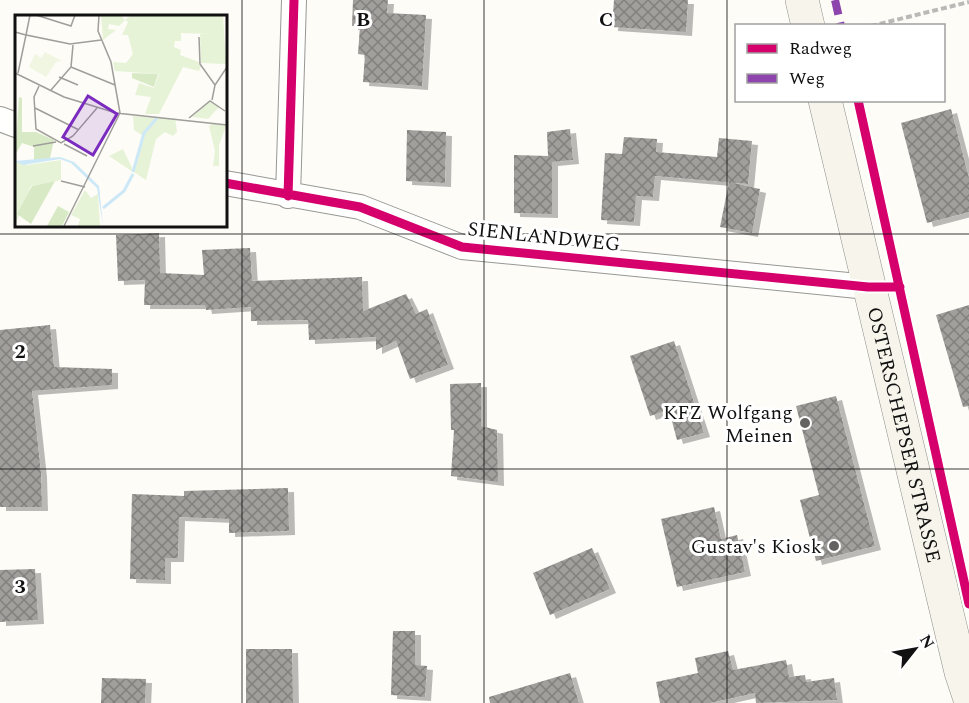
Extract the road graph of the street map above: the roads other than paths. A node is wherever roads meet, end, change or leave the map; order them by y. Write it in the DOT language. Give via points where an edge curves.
graph roads {
  1 [pos="294,0"];
  2 [pos="802,0"];
  3 [pos="808,24"];
  4 [pos="825,102"];
  5 [pos="0,119"];
  6 [pos="15,125"];
  7 [pos="226,183"];
  8 [pos="288,196"];
  9 [pos="867,287"];
  10 [pos="969,696"];
  1 -- 8 [label="street"];
  2 -- 3 [label="main road"];
  4 -- 9 [label="main road, OSTERSCHEPSER STRASSE"];
  5 -- 6 [label="street"];
  7 -- 8 [label="street, SIENLANDWEG"];
  8 -- 9 [label="street, SIENLANDWEG" via="360,207 462,247"];
  9 -- 10 [label="main road, OSTERSCHEPSER STRASSE"];
}
